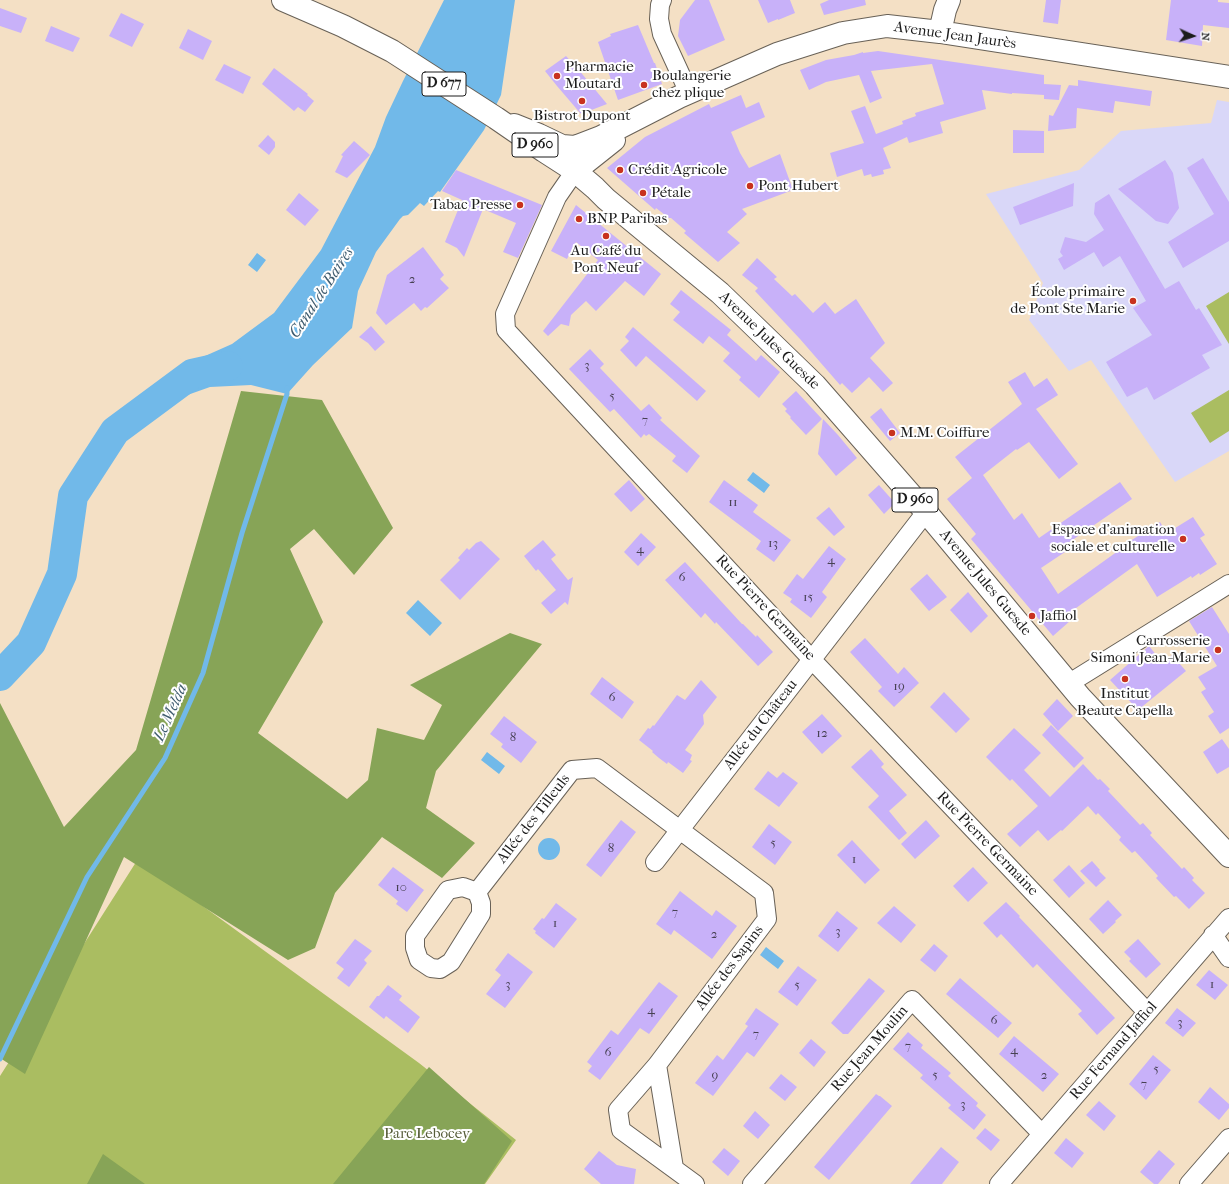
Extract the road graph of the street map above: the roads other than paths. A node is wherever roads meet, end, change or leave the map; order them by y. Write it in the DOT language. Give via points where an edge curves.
graph roads {
  1 [pos="283,0"];
  2 [pos="662,0"];
  3 [pos="949,0"];
  4 [pos="940,32"];
  5 [pos="1229,77"];
  6 [pos="689,93"];
  7 [pos="648,112"];
  8 [pos="496,118"];
  9 [pos="601,137"];
  10 [pos="575,171"];
  11 [pos="926,512"];
  12 [pos="1229,584"];
  13 [pos="811,659"];
  14 [pos="1068,684"];
  15 [pos="680,830"];
  16 [pos="1229,856"];
  17 [pos="655,862"];
  18 [pos="477,892"];
  19 [pos="1229,918"];
  20 [pos="1213,935"];
  21 [pos="1229,958"];
  22 [pos="1147,1012"];
  23 [pos="658,1065"];
  24 [pos="1042,1134"];
  25 [pos="1229,1138"];
  26 [pos="674,1168"];
  27 [pos="695,1184"];
  28 [pos="752,1184"];
  29 [pos="999,1184"];
  30 [pos="1189,1184"];
  1 -- 8 [label="main road, D 677" via="392,50"];
  2 -- 6 [label="street" via="659,19 662,34"];
  3 -- 4 [label="main road"];
  4 -- 5 [label="main road, Avenue Jean Jaurès / D 677"];
  4 -- 6 [label="main road, Avenue Jean Jaurès / D 677" via="887,26 843,33 777,54"];
  6 -- 7 [label="main road, Avenue Jean Jaurès / D 677"];
  7 -- 9 [label="main road, Avenue Jean Jaurès / D 677"];
  7 -- 10 [label="main road, Avenue Jean Jaurès / D 677"];
  8 -- 9 [label="main road, Avenue Jean Jaurès / D 677" via="562,146 575,148"];
  8 -- 10 [label="main road, D 960"];
  9 -- 10 [label="main road, Avenue Jean Jaurès / D 677"];
  10 -- 11 [label="main road, Avenue Jules Guesde / D 960" via="720,293 816,385"];
  10 -- 13 [label="street, Rue Pierre Germaine" via="557,197 505,314 506,330"];
  11 -- 13 [label="street, Allée du Château"];
  11 -- 14 [label="main road, Avenue Jules Guesde / D 960"];
  12 -- 14 [label="street"];
  13 -- 15 [label="street, Allée du Château"];
  13 -- 22 [label="street, Rue Pierre Germaine"];
  14 -- 16 [label="main road, Avenue Jules Guesde / D 960"];
  15 -- 17 [label="street, Allée du Château"];
  15 -- 18 [label="street, Allée des Tilleuls" via="597,768 572,770"];
  15 -- 23 [label="street, Allée des Sapins" via="764,893 767,919"];
  18 -- 18 [label="street" via="463,887 448,890 415,936 419,960 431,968 440,969 451,962 481,914"];
  19 -- 20 [label="street, Rue Fernand Jaffiol"];
  20 -- 21 [label="street"];
  20 -- 22 [label="street, Rue Fernand Jaffiol"];
  22 -- 24 [label="street, Rue Fernand Jaffiol"];
  23 -- 26 [label="street"];
  23 -- 26 [label="street, Allée des Sapins" via="618,1110 622,1130"];
  24 -- 28 [label="street, Rue Jean Moulin" via="912,1000"];
  24 -- 29 [label="street, Rue Fernand Jaffiol"];
  25 -- 30 [label="street"];
  26 -- 27 [label="street"];
}
